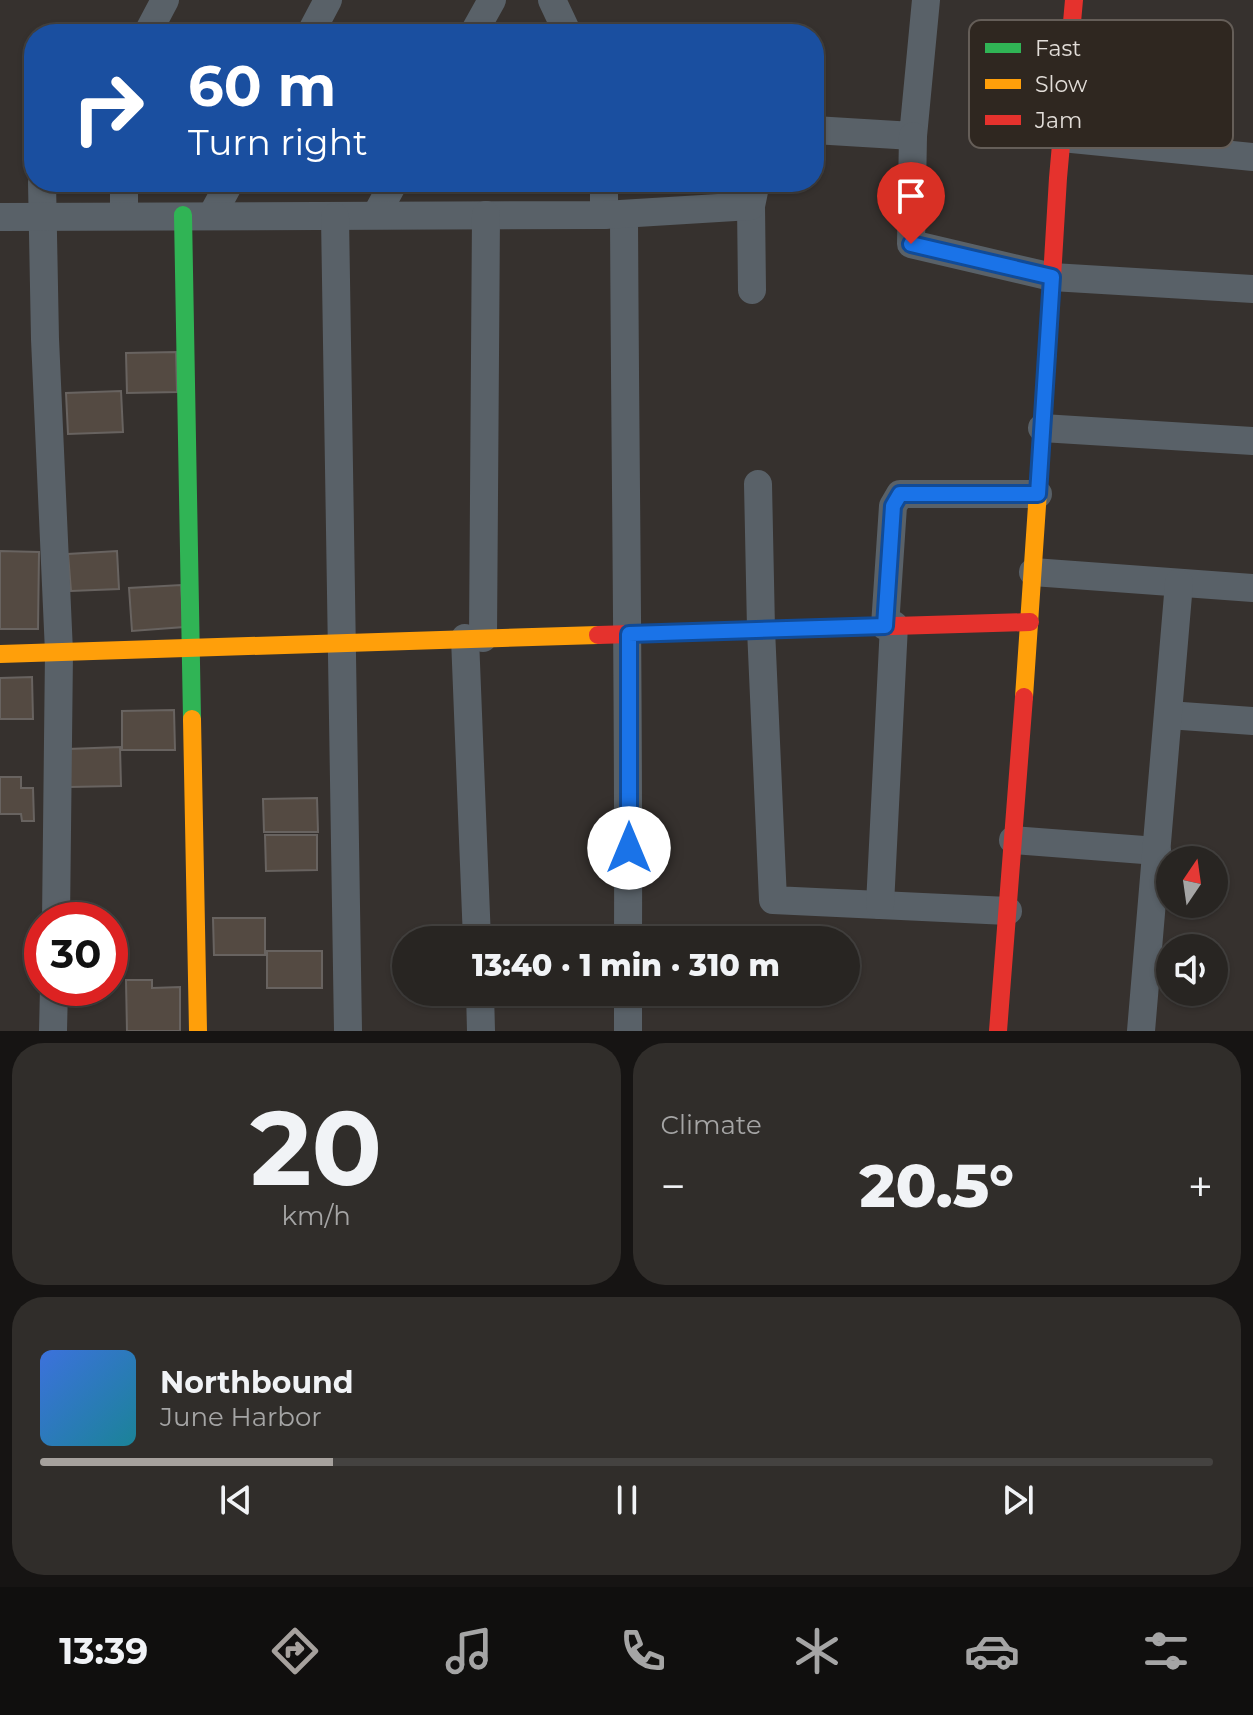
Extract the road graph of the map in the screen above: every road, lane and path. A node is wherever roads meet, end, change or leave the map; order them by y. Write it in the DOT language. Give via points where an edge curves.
graph roads {
  1 [pos="165,0"];
  2 [pos="328,0"];
  3 [pos="492,0"];
  4 [pos="552,0"];
  5 [pos="926,0"];
  6 [pos="1074,0"];
  7 [pos="1072,20"];
  8 [pos="152,24"];
  9 [pos="315,24"];
  10 [pos="479,24"];
  11 [pos="563,24"];
  12 [pos="824,131"];
  13 [pos="913,136"];
  14 [pos="1061,148"];
  15 [pos="1163,148"];
  16 [pos="1253,157"];
  17 [pos="43,192"];
  18 [pos="124,192"];
  19 [pos="225,192"];
  20 [pos="389,192"];
  21 [pos="607,192"];
  22 [pos="753,194"];
  23 [pos="614,214"];
  24 [pos="124,215"];
  25 [pos="183,215"];
  26 [pos="212,215"];
  27 [pos="376,215"];
  28 [pos="486,215"];
  29 [pos="44,216"];
  30 [pos="0,217"];
  31 [pos="335,217"];
  32 [pos="1052,277"];
  33 [pos="1253,289"];
  34 [pos="752,290"];
  35 [pos="1042,428"];
  36 [pos="1253,441"];
  37 [pos="758,484"];
  38 [pos="1038,494"];
  39 [pos="1033,572"];
  40 [pos="1179,583"];
  41 [pos="1253,588"];
  42 [pos="1030,622"];
  43 [pos="890,626"];
  44 [pos="761,629"];
  45 [pos="629,634"];
  46 [pos="474,638"];
  47 [pos="341,644"];
  48 [pos="191,648"];
  49 [pos="59,652"];
  50 [pos="0,654"];
  51 [pos="1168,715"];
  52 [pos="1253,721"];
  53 [pos="1013,840"];
  54 [pos="1157,846"];
  55 [pos="1156,851"];
  56 [pos="1156,862"];
  57 [pos="56,902"];
  58 [pos="880,905"];
  59 [pos="1008,911"];
  60 [pos="477,926"];
  61 [pos="628,926"];
  62 [pos="54,1006"];
  63 [pos="480,1006"];
  64 [pos="628,1006"];
  65 [pos="53,1031"];
  66 [pos="198,1031"];
  67 [pos="348,1031"];
  68 [pos="481,1031"];
  69 [pos="628,1031"];
  70 [pos="998,1031"];
  71 [pos="1141,1031"];
  1 -- 8 [label="street"];
  2 -- 9 [label="street"];
  3 -- 10 [label="street"];
  4 -- 11 [label="street"];
  5 -- 13 [label="street"];
  6 -- 7 [label="street"];
  12 -- 13 [label="street"];
  13 -- 32 [label="street" via="911,244"];
  14 -- 32 [label="street"];
  15 -- 16 [label="street"];
  17 -- 29 [label="street"];
  18 -- 24 [label="street"];
  19 -- 26 [label="street"];
  20 -- 27 [label="street"];
  21 -- 23 [label="street"];
  22 -- 23 [label="street"];
  22 -- 34 [label="street"];
  23 -- 28 [label="street"];
  23 -- 45 [label="street"];
  24 -- 25 [label="street"];
  24 -- 29 [label="street"];
  25 -- 26 [label="street"];
  25 -- 48 [label="street"];
  26 -- 31 [label="street"];
  27 -- 28 [label="street"];
  27 -- 31 [label="street"];
  28 -- 46 [label="street"];
  29 -- 30 [label="street"];
  29 -- 49 [label="street"];
  31 -- 47 [label="street"];
  32 -- 33 [label="street"];
  32 -- 35 [label="street"];
  35 -- 36 [label="street"];
  35 -- 38 [label="street"];
  37 -- 44 [label="street"];
  38 -- 39 [label="street"];
  38 -- 43 [label="street" via="900,494 893,506"];
  39 -- 40 [label="street"];
  39 -- 42 [label="street"];
  40 -- 41 [label="street"];
  40 -- 51 [label="street"];
  42 -- 43 [label="street"];
  42 -- 53 [label="street"];
  43 -- 44 [label="street"];
  43 -- 58 [label="street"];
  44 -- 45 [label="street"];
  44 -- 58 [label="street" via="773,900"];
  45 -- 46 [label="street"];
  45 -- 61 [label="street"];
  46 -- 47 [label="street"];
  46 -- 60 [label="street"];
  47 -- 48 [label="street"];
  47 -- 67 [label="street"];
  48 -- 49 [label="street"];
  48 -- 66 [label="street"];
  49 -- 50 [label="street"];
  49 -- 57 [label="street"];
  51 -- 52 [label="street"];
  51 -- 54 [label="street"];
  53 -- 55 [label="street"];
  53 -- 59 [label="street"];
  56 -- 71 [label="street"];
  58 -- 59 [label="street"];
  59 -- 70 [label="street"];
  62 -- 65 [label="street"];
  63 -- 68 [label="street"];
  64 -- 69 [label="street"];
}
